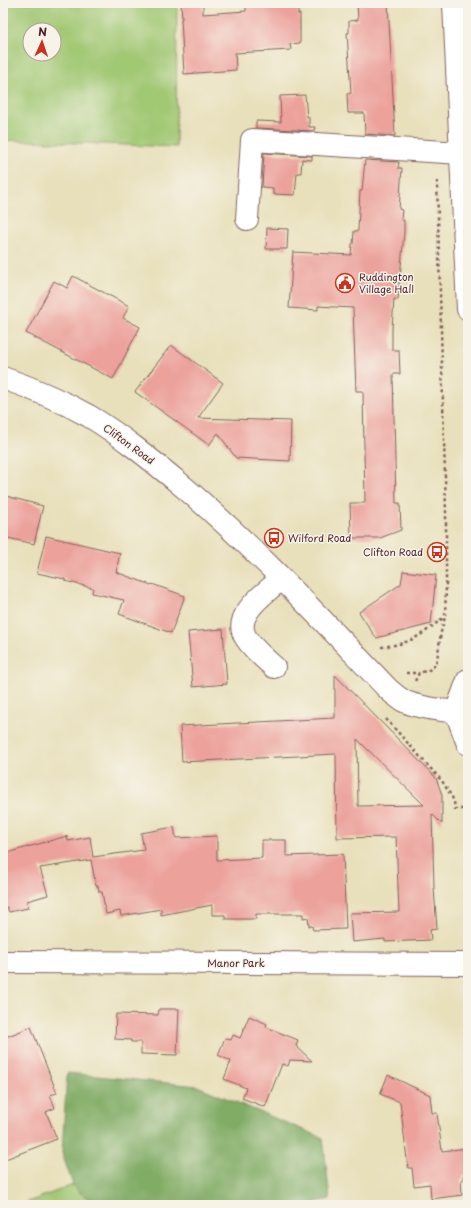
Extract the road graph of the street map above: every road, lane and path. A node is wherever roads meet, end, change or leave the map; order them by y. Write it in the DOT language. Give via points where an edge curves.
graph roads {
  1 [pos="454,3"];
  2 [pos="436,151"];
  3 [pos="462,153"];
  4 [pos="466,214"];
  5 [pos="247,219"];
  6 [pos="468,308"];
  7 [pos="3,378"];
  8 [pos="281,579"];
  9 [pos="274,667"];
  10 [pos="468,680"];
  11 [pos="407,702"];
  12 [pos="456,712"];
  13 [pos="396,730"];
  14 [pos="468,744"];
  15 [pos="3,962"];
  16 [pos="468,964"];
  1 -- 3 [label="street"];
  2 -- 3 [label="street"];
  2 -- 5 [label="street" via="252,140"];
  2 -- 11 [label="path" via="446,513 445,617 440,632 437,660 429,670 418,673"];
  3 -- 4 [label="street"];
  4 -- 6 [label="street"];
  7 -- 8 [label="street, Clifton Road" via="88,416 125,440 198,499"];
  8 -- 9 [label="street" via="249,608 242,624 245,637"];
  8 -- 11 [label="street, Clifton Road" via="388,689"];
  10 -- 12 [label="street"];
  11 -- 12 [label="street, Clifton Road"];
  11 -- 13 [label="path"];
  12 -- 14 [label="street"];
  15 -- 16 [label="street, Manor Park"];
}
